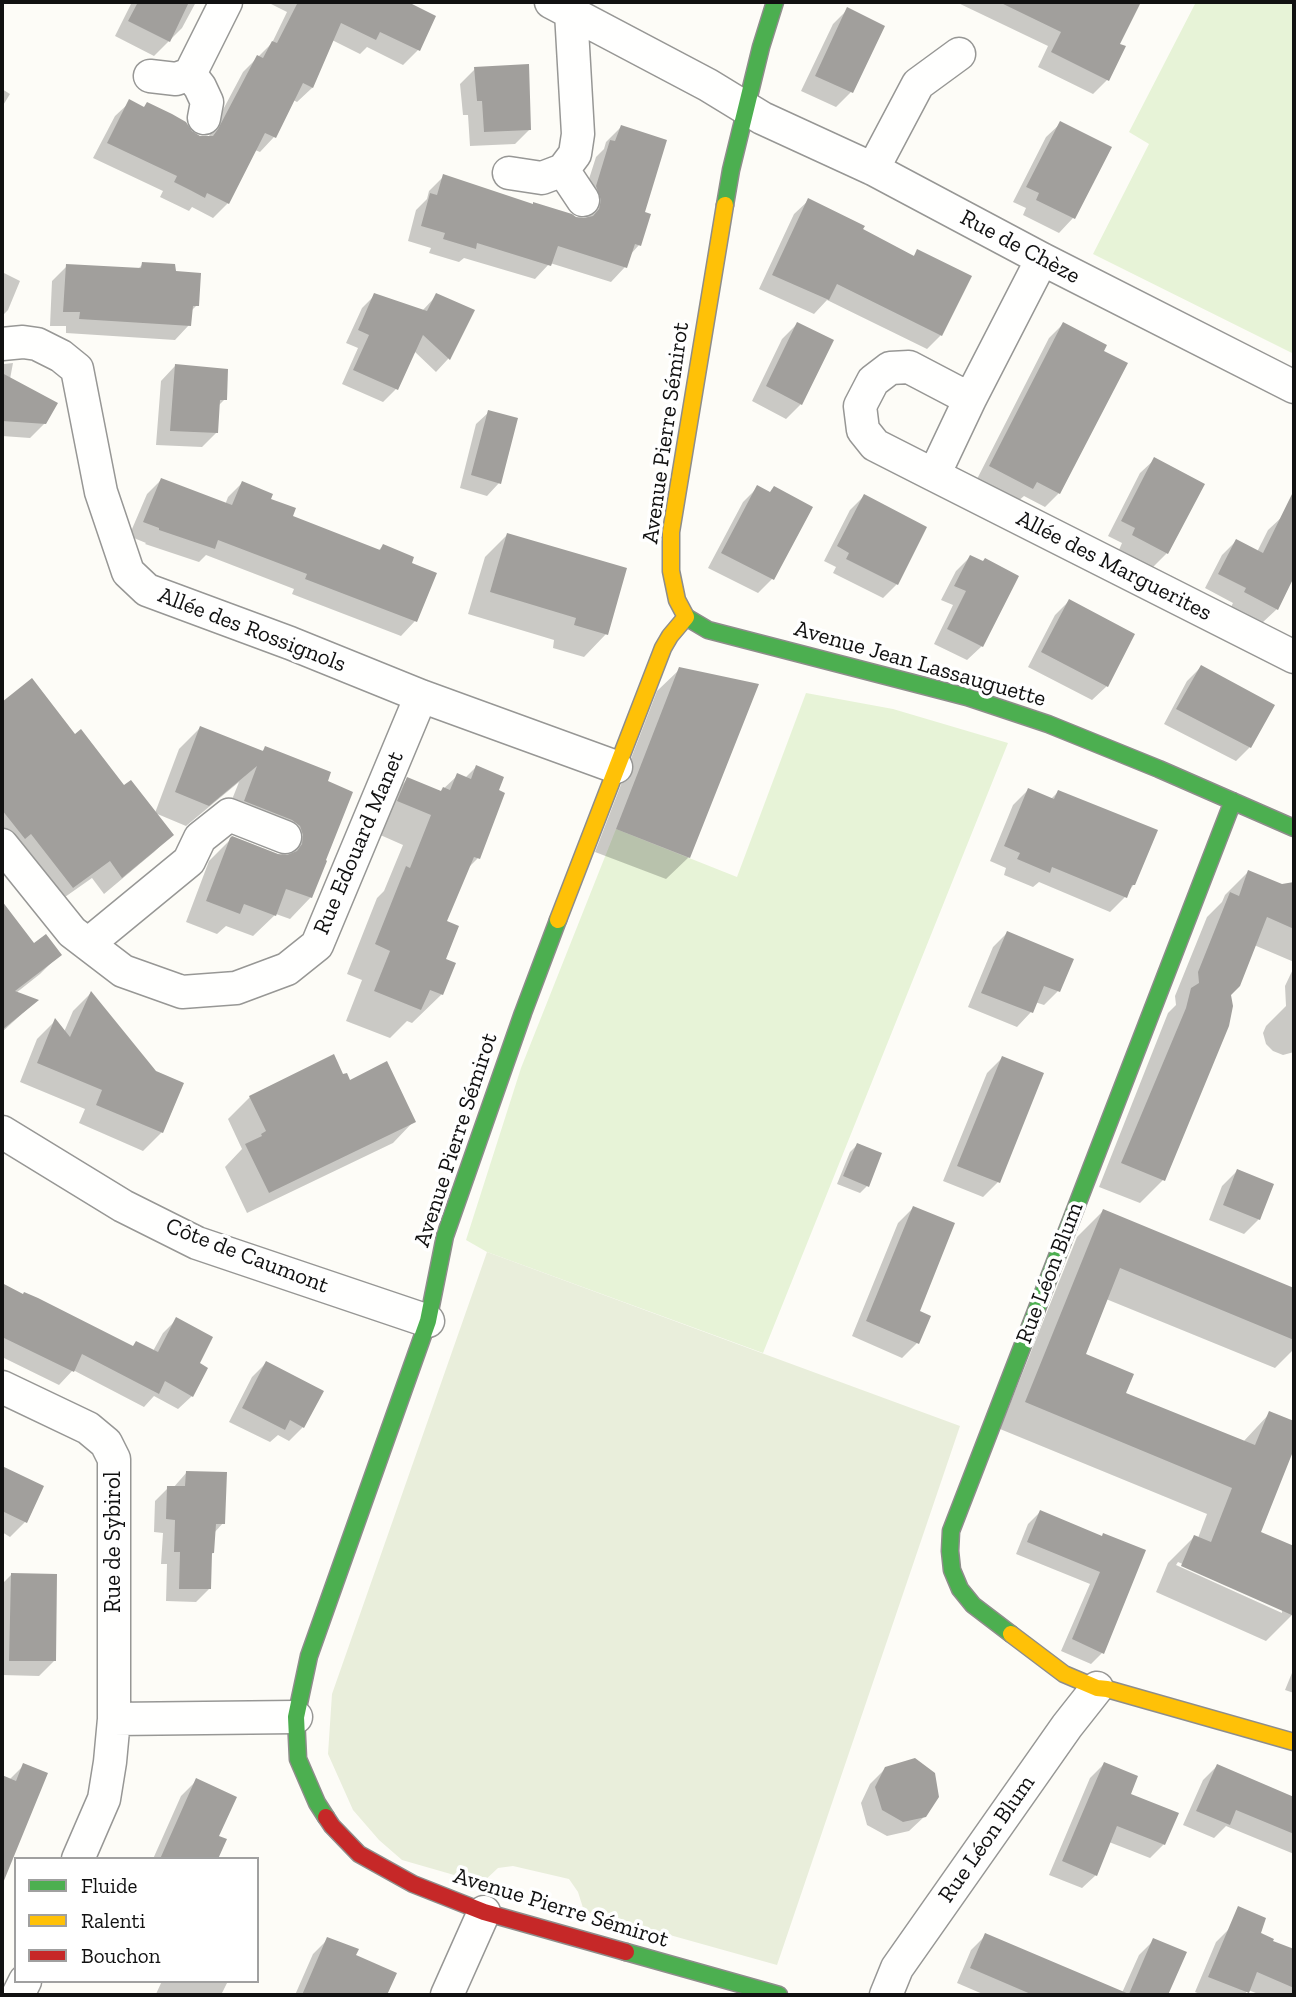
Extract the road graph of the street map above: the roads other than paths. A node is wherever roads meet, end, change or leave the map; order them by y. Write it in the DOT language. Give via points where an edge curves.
graph roads {
  1 [pos="226,2"];
  2 [pos="775,2"];
  3 [pos="561,7"];
  4 [pos="959,54"];
  5 [pos="190,74"];
  6 [pos="150,76"];
  7 [pos="746,108"];
  8 [pos="204,118"];
  9 [pos="873,169"];
  10 [pos="563,170"];
  11 [pos="509,173"];
  12 [pos="583,200"];
  13 [pos="1042,259"];
  14 [pos="2,344"];
  15 [pos="1294,387"];
  16 [pos="970,399"];
  17 [pos="934,475"];
  18 [pos="686,617"];
  19 [pos="1294,657"];
  20 [pos="421,696"];
  21 [pos="616,767"];
  22 [pos="1233,801"];
  23 [pos="1294,828"];
  24 [pos="285,836"];
  25 [pos="2,845"];
  26 [pos="88,944"];
  27 [pos="2,1132"];
  28 [pos="428,1321"];
  29 [pos="2,1387"];
  30 [pos="1097,1688"];
  31 [pos="296,1717"];
  32 [pos="114,1719"];
  33 [pos="1294,1742"];
  34 [pos="80,1857"];
  35 [pos="484,1912"];
  36 [pos="447,1995"];
  37 [pos="779,1995"];
  38 [pos="886,1995"];
  1 -- 5 [label="street"];
  2 -- 7 [label="street, Avenue Pierre Sémirot"];
  3 -- 7 [label="street"];
  3 -- 10 [label="street" via="578,134 575,154"];
  4 -- 9 [label="street" via="918,84"];
  5 -- 6 [label="street" via="176,79"];
  5 -- 8 [label="street" via="207,102"];
  7 -- 9 [label="street, Rue de Chèze"];
  7 -- 18 [label="street, Avenue Pierre Sémirot" via="731,170 671,532 671,571"];
  9 -- 13 [label="street, Rue de Chèze"];
  10 -- 11 [label="street" via="542,178"];
  10 -- 12 [label="street"];
  13 -- 15 [label="street, Rue de Chèze"];
  13 -- 16 [label="street"];
  14 -- 20 [label="street, Allée des Rossignols" via="37,344 77,369 101,492 128,572 147,590"];
  16 -- 17 [label="street"];
  16 -- 17 [label="street, Allée des Marguerites" via="909,367 890,368 873,381 860,406 863,430 875,445"];
  17 -- 19 [label="street, Allée des Marguerites"];
  18 -- 21 [label="street, Avenue Pierre Sémirot" via="663,648"];
  18 -- 22 [label="street, Avenue Jean Lassauguette" via="708,630 1013,712"];
  20 -- 21 [label="street, Allée des Rossignols"];
  20 -- 26 [label="street, Rue Edouard Manet" via="317,945 287,969 236,988 182,992 123,971"];
  21 -- 28 [label="street, Avenue Pierre Sémirot" via="444,1236"];
  22 -- 23 [label="street, Avenue Jean Lassauguette"];
  22 -- 30 [label="street, Rue Léon Blum" via="951,1531 952,1570 973,1605 1065,1674"];
  24 -- 26 [label="street" via="229,816 200,838 189,861"];
  25 -- 26 [label="street, Rue Edouard Manet" via="72,932"];
  27 -- 28 [label="street, Côte de Caumont" via="122,1206 197,1243"];
  28 -- 31 [label="street, Avenue Pierre Sémirot" via="309,1656"];
  29 -- 32 [label="street, Rue de Sybirol" via="88,1428 106,1443 114,1458"];
  30 -- 33 [label="street, Rue Léon Blum"];
  30 -- 38 [label="street, Rue Léon Blum" via="897,1968"];
  31 -- 32 [label="street"];
  31 -- 35 [label="street, Avenue Pierre Sémirot" via="298,1759 332,1826 359,1854 413,1884"];
  32 -- 34 [label="street, Rue de Sybirol" via="104,1799"];
  35 -- 36 [label="street"];
  35 -- 37 [label="street, Avenue Pierre Sémirot"];
}
